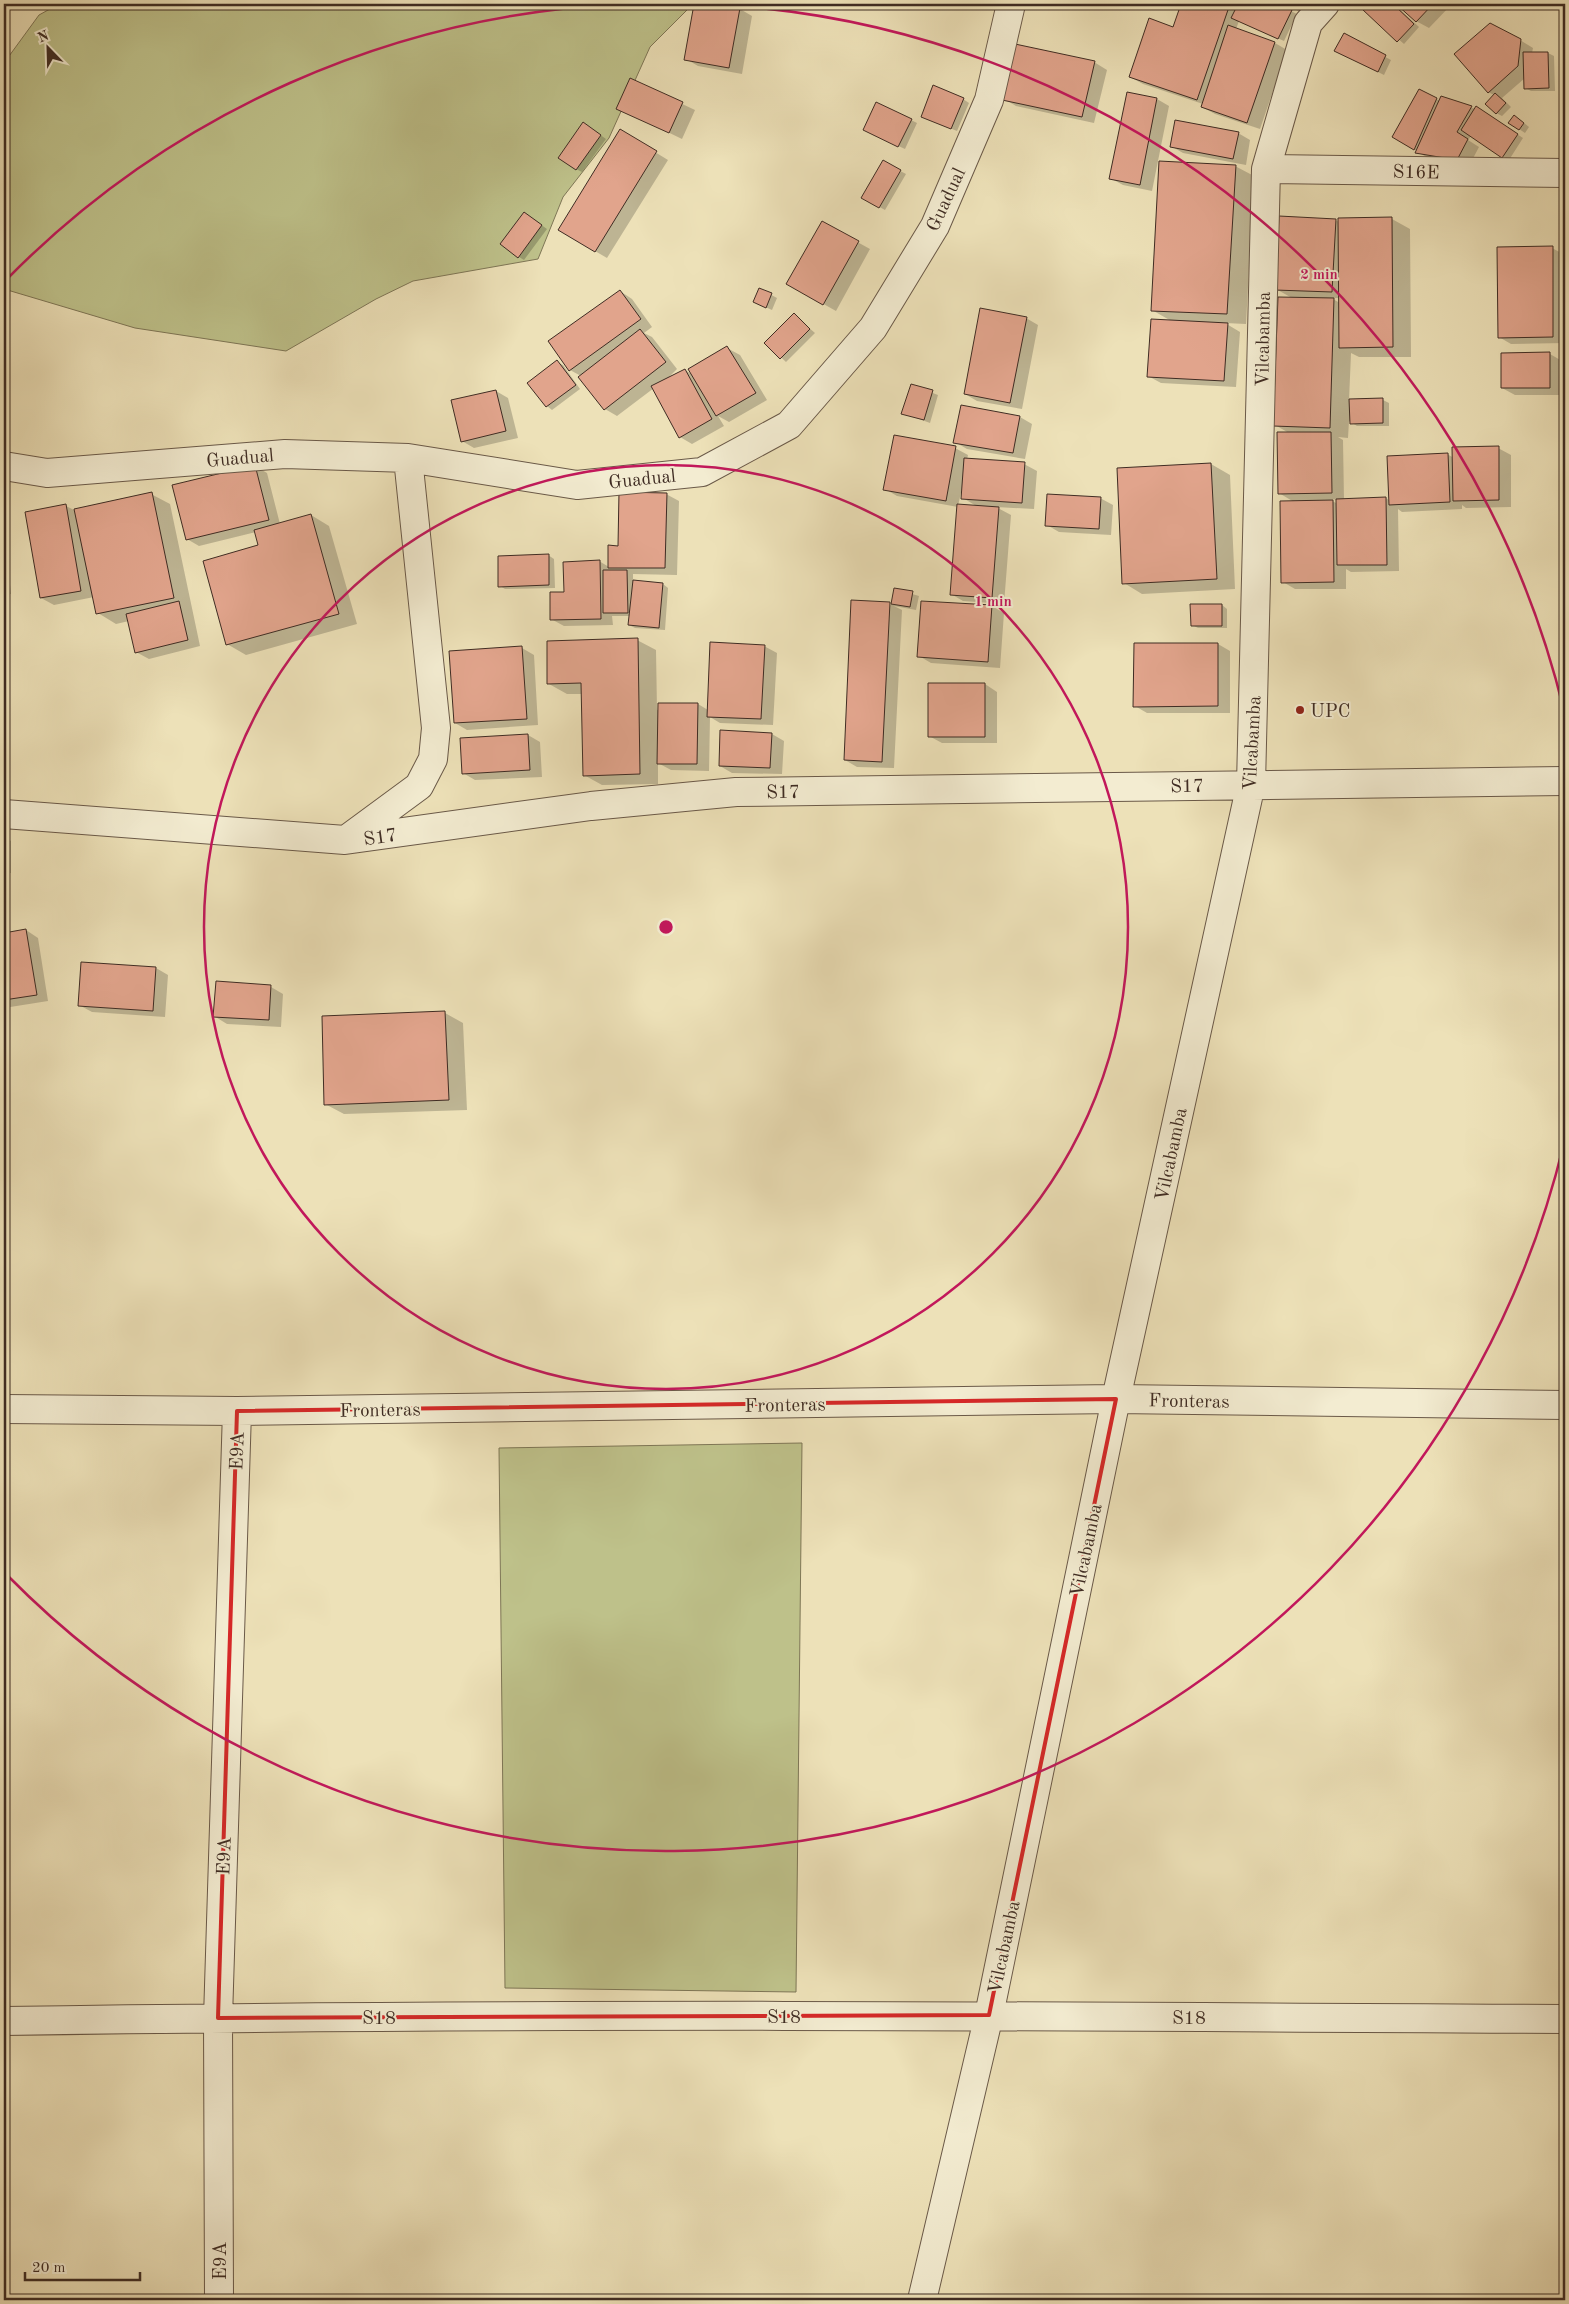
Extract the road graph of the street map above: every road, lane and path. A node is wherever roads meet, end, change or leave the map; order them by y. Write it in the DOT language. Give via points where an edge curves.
graph roads {
  1 [pos="1011,4"];
  2 [pos="1325,4"];
  3 [pos="1266,169"];
  4 [pos="1565,173"];
  5 [pos="408,458"];
  6 [pos="4,466"];
  7 [pos="1565,781"];
  8 [pos="1251,784"];
  9 [pos="4,814"];
  10 [pos="345,840"];
  11 [pos="1116,1399"];
  12 [pos="1565,1406"];
  13 [pos="4,1408"];
  14 [pos="237,1412"];
  15 [pos="989,2015"];
  16 [pos="218,2018"];
  17 [pos="1565,2019"];
  18 [pos="4,2021"];
  19 [pos="220,2300"];
  20 [pos="922,2300"];
  1 -- 5 [label="street, Guadual" via="989,100 935,226 873,328 789,425 702,472 577,485"];
  2 -- 3 [label="street, Vilcabamba" via="1308,23"];
  3 -- 4 [label="street, S16E"];
  3 -- 8 [label="street, Vilcabamba"];
  5 -- 6 [label="street, Guadual" via="285,454 47,473"];
  5 -- 10 [label="street" via="436,728 433,759 419,786"];
  7 -- 8 [label="street, S17"];
  8 -- 10 [label="street, S17" via="736,792 591,806"];
  8 -- 11 [label="street, Vilcabamba"];
  9 -- 10 [label="street, S17"];
  11 -- 12 [label="street, Fronteras"];
  11 -- 14 [label="street, Fronteras"];
  11 -- 15 [label="street, Vilcabamba"];
  13 -- 14 [label="street, Fronteras"];
  14 -- 16 [label="street, E9A"];
  15 -- 16 [label="street, S18"];
  15 -- 17 [label="street, S18"];
  15 -- 20 [label="street, Vilcabamba"];
  16 -- 18 [label="street, S18"];
  16 -- 19 [label="street, E9A"];
}
